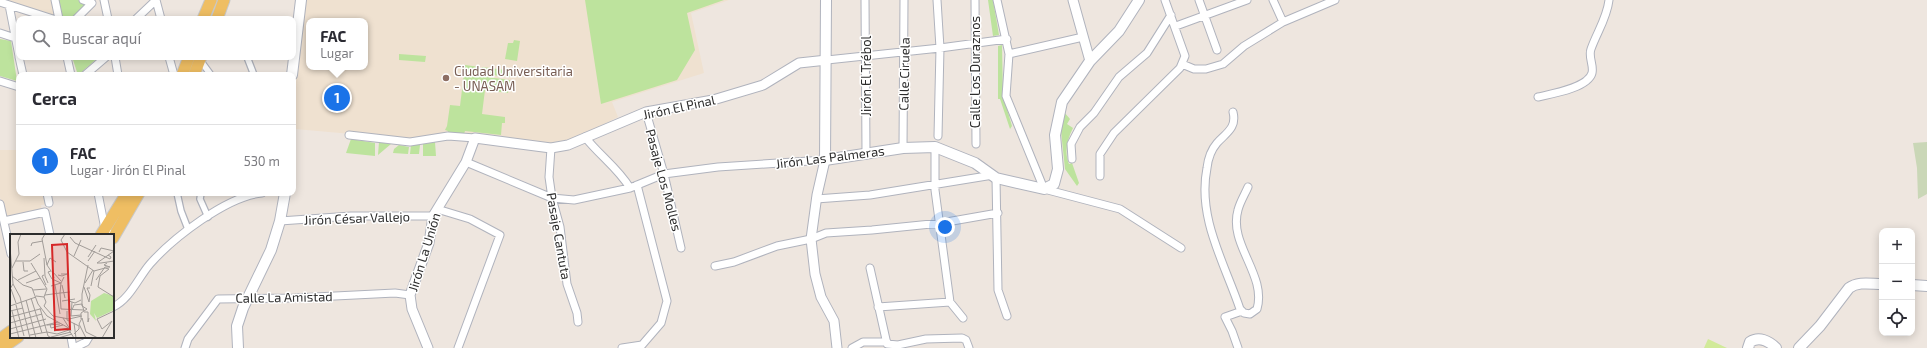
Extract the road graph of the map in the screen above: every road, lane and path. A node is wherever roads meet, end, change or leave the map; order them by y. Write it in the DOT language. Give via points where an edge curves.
graph roads {
  1 [pos="55,0"];
  2 [pos="83,0"];
  3 [pos="104,0"];
  4 [pos="156,0"];
  5 [pos="211,0"];
  6 [pos="301,0"];
  7 [pos="826,0"];
  8 [pos="865,0"];
  9 [pos="904,0"];
  10 [pos="937,0"];
  11 [pos="975,0"];
  12 [pos="997,0"];
  13 [pos="1074,0"];
  14 [pos="1139,0"];
  15 [pos="1165,0"];
  16 [pos="1199,0"];
  17 [pos="1247,0"];
  18 [pos="1273,0"];
  19 [pos="1335,0"];
  20 [pos="1609,0"];
  21 [pos="0,2"];
  22 [pos="9,5"];
  23 [pos="220,10"];
  24 [pos="1171,15"];
  25 [pos="1206,15"];
  26 [pos="44,16"];
  27 [pos="58,16"];
  28 [pos="79,16"];
  29 [pos="107,16"];
  30 [pos="139,16"];
  31 [pos="160,16"];
  32 [pos="205,16"];
  33 [pos="1283,22"];
  34 [pos="1176,26"];
  35 [pos="0,33"];
  36 [pos="1083,37"];
  37 [pos="15,38"];
  38 [pos="1007,39"];
  39 [pos="296,42"];
  40 [pos="16,43"];
  41 [pos="976,44"];
  42 [pos="940,48"];
  43 [pos="1217,50"];
  44 [pos="905,53"];
  45 [pos="1009,54"];
  46 [pos="866,57"];
  47 [pos="20,60"];
  48 [pos="68,60"];
  49 [pos="102,60"];
  50 [pos="115,60"];
  51 [pos="170,60"];
  52 [pos="188,60"];
  53 [pos="200,60"];
  54 [pos="202,60"];
  55 [pos="248,60"];
  56 [pos="294,60"];
  57 [pos="827,60"];
  58 [pos="1090,61"];
  59 [pos="1182,64"];
  60 [pos="22,72"];
  61 [pos="70,72"];
  62 [pos="88,72"];
  63 [pos="117,72"];
  64 [pos="173,72"];
  65 [pos="183,72"];
  66 [pos="195,72"];
  67 [pos="208,72"];
  68 [pos="253,72"];
  69 [pos="292,72"];
  70 [pos="0,81"];
  71 [pos="16,87"];
  72 [pos="1538,97"];
  73 [pos="646,112"];
  74 [pos="1233,112"];
  75 [pos="349,135"];
  76 [pos="938,136"];
  77 [pos="585,137"];
  78 [pos="475,138"];
  79 [pos="976,144"];
  80 [pos="935,147"];
  81 [pos="551,148"];
  82 [pos="903,148"];
  83 [pos="866,152"];
  84 [pos="825,160"];
  85 [pos="1072,160"];
  86 [pos="466,162"];
  87 [pos="664,174"];
  88 [pos="994,176"];
  89 [pos="1100,176"];
  90 [pos="935,184"];
  91 [pos="634,186"];
  92 [pos="1248,187"];
  93 [pos="1044,189"];
  94 [pos="47,196"];
  95 [pos="99,196"];
  96 [pos="126,196"];
  97 [pos="137,196"];
  98 [pos="178,196"];
  99 [pos="200,196"];
  100 [pos="249,196"];
  101 [pos="284,196"];
  102 [pos="552,198"];
  103 [pos="816,199"];
  104 [pos="48,203"];
  105 [pos="0,204"];
  106 [pos="435,213"];
  107 [pos="998,213"];
  108 [pos="208,217"];
  109 [pos="4,221"];
  110 [pos="280,221"];
  111 [pos="941,223"];
  112 [pos="188,228"];
  113 [pos="50,234"];
  114 [pos="109,234"];
  115 [pos="109,234"];
  116 [pos="110,234"];
  117 [pos="811,239"];
  118 [pos="681,248"];
  119 [pos="1182,248"];
  120 [pos="10,249"];
  121 [pos="715,266"];
  122 [pos="870,268"];
  123 [pos="1879,284"];
  124 [pos="1915,285"];
  125 [pos="1927,286"];
  126 [pos="410,295"];
  127 [pos="248,298"];
  128 [pos="950,302"];
  129 [pos="114,307"];
  130 [pos="878,307"];
  131 [pos="1242,311"];
  132 [pos="1007,316"];
  133 [pos="963,318"];
  134 [pos="578,322"];
  135 [pos="10,332"];
  136 [pos="17,338"];
  137 [pos="71,338"];
  138 [pos="88,338"];
  139 [pos="0,339"];
  140 [pos="887,342"];
  141 [pos="643,347"];
  142 [pos="2,348"];
  143 [pos="74,348"];
  144 [pos="185,348"];
  145 [pos="238,348"];
  146 [pos="428,348"];
  147 [pos="458,348"];
  148 [pos="622,348"];
  149 [pos="837,348"];
  150 [pos="852,348"];
  151 [pos="969,348"];
  152 [pos="1238,348"];
  153 [pos="1748,348"];
  154 [pos="1776,348"];
  155 [pos="1799,348"];
  1 -- 27 [label="street"];
  2 -- 28 [label="street" via="92,3"];
  3 -- 29 [label="street"];
  4 -- 30 [label="street"];
  4 -- 31 [label="street"];
  5 -- 23 [label="street"];
  5 -- 32 [label="main road"];
  6 -- 39 [label="main road"];
  7 -- 57 [label="main road"];
  8 -- 46 [label="street, Jirón El Trébol"];
  9 -- 44 [label="street, Calle Ciruela"];
  10 -- 42 [label="street"];
  11 -- 41 [label="street, Calle Los Duraznos"];
  12 -- 38 [label="street"];
  13 -- 36 [label="street"];
  14 -- 58 [label="main road" via="1119,31"];
  15 -- 24 [label="street"];
  16 -- 25 [label="street"];
  17 -- 25 [label="street"];
  18 -- 33 [label="street"];
  19 -- 33 [label="street"];
  20 -- 72 [label="street" via="1607,16 1590,51 1590,76 1574,88"];
  21 -- 22 [label="street"];
  22 -- 26 [label="street"];
  22 -- 37 [label="street"];
  24 -- 34 [label="street"];
  24 -- 85 [label="street" via="1147,52 1119,77 1094,113 1080,127 1071,144"];
  25 -- 34 [label="street"];
  25 -- 43 [label="street"];
  33 -- 59 [label="street" via="1244,46 1223,64 1206,69 1194,69"];
  34 -- 59 [label="street" via="1184,56"];
  35 -- 37 [label="street"];
  36 -- 45 [label="street"];
  36 -- 58 [label="street"];
  37 -- 40 [label="street"];
  38 -- 41 [label="street, Jirón El Pinal"];
  38 -- 45 [label="street"];
  41 -- 42 [label="street, Jirón El Pinal"];
  41 -- 79 [label="street, Calle Los Duraznos"];
  42 -- 44 [label="street, Jirón El Pinal"];
  42 -- 76 [label="street"];
  44 -- 46 [label="street, Jirón El Pinal"];
  44 -- 82 [label="street, Calle Ciruela"];
  45 -- 93 [label="street" via="1006,96"];
  46 -- 57 [label="street, Jirón El Pinal"];
  46 -- 83 [label="street, Jirón El Trébol"];
  47 -- 60 [label="street"];
  48 -- 61 [label="street"];
  49 -- 62 [label="street"];
  50 -- 63 [label="street"];
  51 -- 64 [label="street"];
  52 -- 65 [label="main road"];
  53 -- 66 [label="main road"];
  54 -- 67 [label="street"];
  55 -- 68 [label="street"];
  56 -- 69 [label="main road"];
  57 -- 73 [label="street, Jirón El Pinal" via="799,63 764,85 713,100"];
  57 -- 84 [label="main road"];
  58 -- 93 [label="main road" via="1062,102 1054,135 1058,169 1054,184"];
  59 -- 89 [label="street" via="1114,133 1100,154"];
  70 -- 71 [label="street"];
  73 -- 77 [label="street, Jirón El Pinal"];
  73 -- 87 [label="street, Pasaje Los Molles"];
  74 -- 131 [label="street" via="1232,126 1217,142 1211,153 1206,169 1205,189 1209,226"];
  75 -- 78 [label="street, Jirón El Pinal" via="410,142 448,136"];
  77 -- 81 [label="street, Jirón El Pinal" via="568,145"];
  77 -- 91 [label="street" via="595,150"];
  78 -- 81 [label="street, Jirón El Pinal"];
  78 -- 86 [label="street, Jirón La Unión"];
  80 -- 82 [label="main road, Jirón Las Palmeras"];
  80 -- 88 [label="main road, Jirón Las Palmeras" via="975,163"];
  80 -- 90 [label="street"];
  81 -- 102 [label="street, Pasaje Cantuta" via="549,177"];
  82 -- 83 [label="main road, Jirón Las Palmeras"];
  83 -- 84 [label="main road, Jirón Las Palmeras"];
  84 -- 87 [label="street, Jirón Las Palmeras"];
  84 -- 103 [label="street"];
  86 -- 102 [label="street, Jirón Las Palmeras"];
  86 -- 106 [label="street, Jirón La Unión"];
  87 -- 91 [label="street, Jirón Las Palmeras"];
  87 -- 118 [label="street, Pasaje Los Molles"];
  88 -- 90 [label="street"];
  88 -- 93 [label="main road, Jirón Las Palmeras"];
  88 -- 107 [label="street"];
  90 -- 103 [label="street" via="870,196"];
  90 -- 111 [label="street"];
  91 -- 102 [label="street, Jirón Las Palmeras" via="574,200"];
  91 -- 141 [label="street" via="667,301 661,323"];
  92 -- 131 [label="street" via="1238,210 1238,229 1259,298 1253,314"];
  93 -- 119 [label="street, Jirón Las Palmeras" via="1120,209"];
  94 -- 104 [label="street"];
  95 -- 114 [label="street"];
  96 -- 115 [label="main road"];
  97 -- 116 [label="main road"];
  98 -- 112 [label="street"];
  99 -- 108 [label="street"];
  100 -- 108 [label="street" via="240,198"];
  101 -- 110 [label="main road"];
  102 -- 134 [label="street, Pasaje Cantuta"];
  103 -- 117 [label="street"];
  105 -- 109 [label="street"];
  106 -- 110 [label="street, Jirón César Vallejo"];
  106 -- 126 [label="street, Jirón La Unión" via="428,243"];
  106 -- 147 [label="street, Jirón César Vallejo" via="470,219 500,235"];
  107 -- 111 [label="street"];
  107 -- 132 [label="street" via="998,290"];
  108 -- 112 [label="street"];
  109 -- 113 [label="street" via="45,212"];
  109 -- 120 [label="street"];
  110 -- 127 [label="main road" via="271,250"];
  111 -- 117 [label="street" via="826,233"];
  111 -- 128 [label="street"];
  112 -- 129 [label="street" via="151,263 120,304"];
  117 -- 121 [label="street" via="777,246 734,262"];
  117 -- 149 [label="street" via="815,274 821,297 834,321"];
  122 -- 130 [label="street"];
  123 -- 155 [label="main road" via="1858,284 1849,288 1820,326"];
  124 -- 125 [label="main road"];
  126 -- 127 [label="street, Calle La Amistad" via="395,293"];
  126 -- 146 [label="street, Jirón La Unión" via="412,309"];
  127 -- 144 [label="street, Calle La Amistad" via="218,299 188,339"];
  127 -- 145 [label="main road" via="238,326"];
  128 -- 130 [label="street"];
  128 -- 133 [label="street"];
  130 -- 140 [label="street"];
  131 -- 152 [label="street" via="1225,317"];
  135 -- 139 [label="main road"];
  136 -- 142 [label="main road"];
  137 -- 143 [label="street"];
  138 -- 143 [label="street"];
  140 -- 150 [label="street" via="863,342"];
  140 -- 151 [label="street" via="891,346 898,346 926,339 962,338 966,340"];
  141 -- 148 [label="street"];
  153 -- 154 [label="main road" via="1750,342 1755,339 1765,341"];
}
